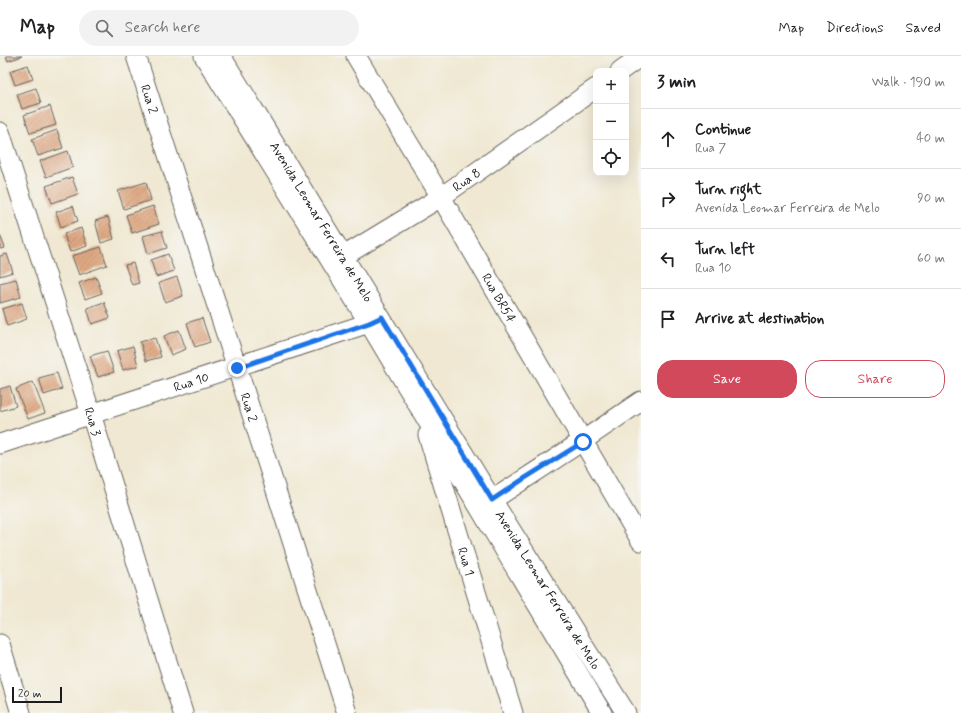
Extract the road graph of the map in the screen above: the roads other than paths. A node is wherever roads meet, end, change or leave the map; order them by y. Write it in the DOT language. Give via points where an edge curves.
graph roads {
  1 [pos="136,56"];
  2 [pos="204,56"];
  3 [pos="221,56"];
  4 [pos="356,56"];
  5 [pos="593,90"];
  6 [pos="0,132"];
  7 [pos="441,197"];
  8 [pos="337,259"];
  9 [pos="375,320"];
  10 [pos="237,368"];
  11 [pos="641,401"];
  12 [pos="420,409"];
  13 [pos="91,414"];
  14 [pos="583,442"];
  15 [pos="0,444"];
  16 [pos="492,500"];
  17 [pos="641,541"];
  18 [pos="0,644"];
  19 [pos="21,713"];
  20 [pos="183,713"];
  21 [pos="347,713"];
  22 [pos="513,713"];
  23 [pos="602,713"];
  24 [pos="626,713"];
  1 -- 10 [label="street, Rua 2"];
  2 -- 8 [label="street, Avenida Leomar Ferreira de Melo"];
  3 -- 8 [label="street, Avenida Leomar Ferreira de Melo"];
  4 -- 7 [label="street, Rua BR54"];
  5 -- 7 [label="street, Rua 8"];
  6 -- 13 [label="street, Rua 3"];
  7 -- 8 [label="street, Rua 8"];
  7 -- 14 [label="street, Rua BR54"];
  8 -- 9 [label="street, Avenida Leomar Ferreira de Melo"];
  9 -- 10 [label="street, Rua 10"];
  9 -- 12 [label="street, Avenida Leomar Ferreira de Melo"];
  9 -- 16 [label="street, Avenida Leomar Ferreira de Melo"];
  10 -- 13 [label="street, Rua 10"];
  10 -- 21 [label="street, Rua 2"];
  11 -- 14 [label="street"];
  12 -- 22 [label="street, Rua 1"];
  12 -- 23 [label="street, Avenida Leomar Ferreira de Melo"];
  13 -- 15 [label="street, Rua 10"];
  13 -- 20 [label="street, Rua 3"];
  14 -- 16 [label="street"];
  14 -- 17 [label="street, Rua BR54"];
  16 -- 24 [label="street, Avenida Leomar Ferreira de Melo"];
  18 -- 19 [label="street"];
}
